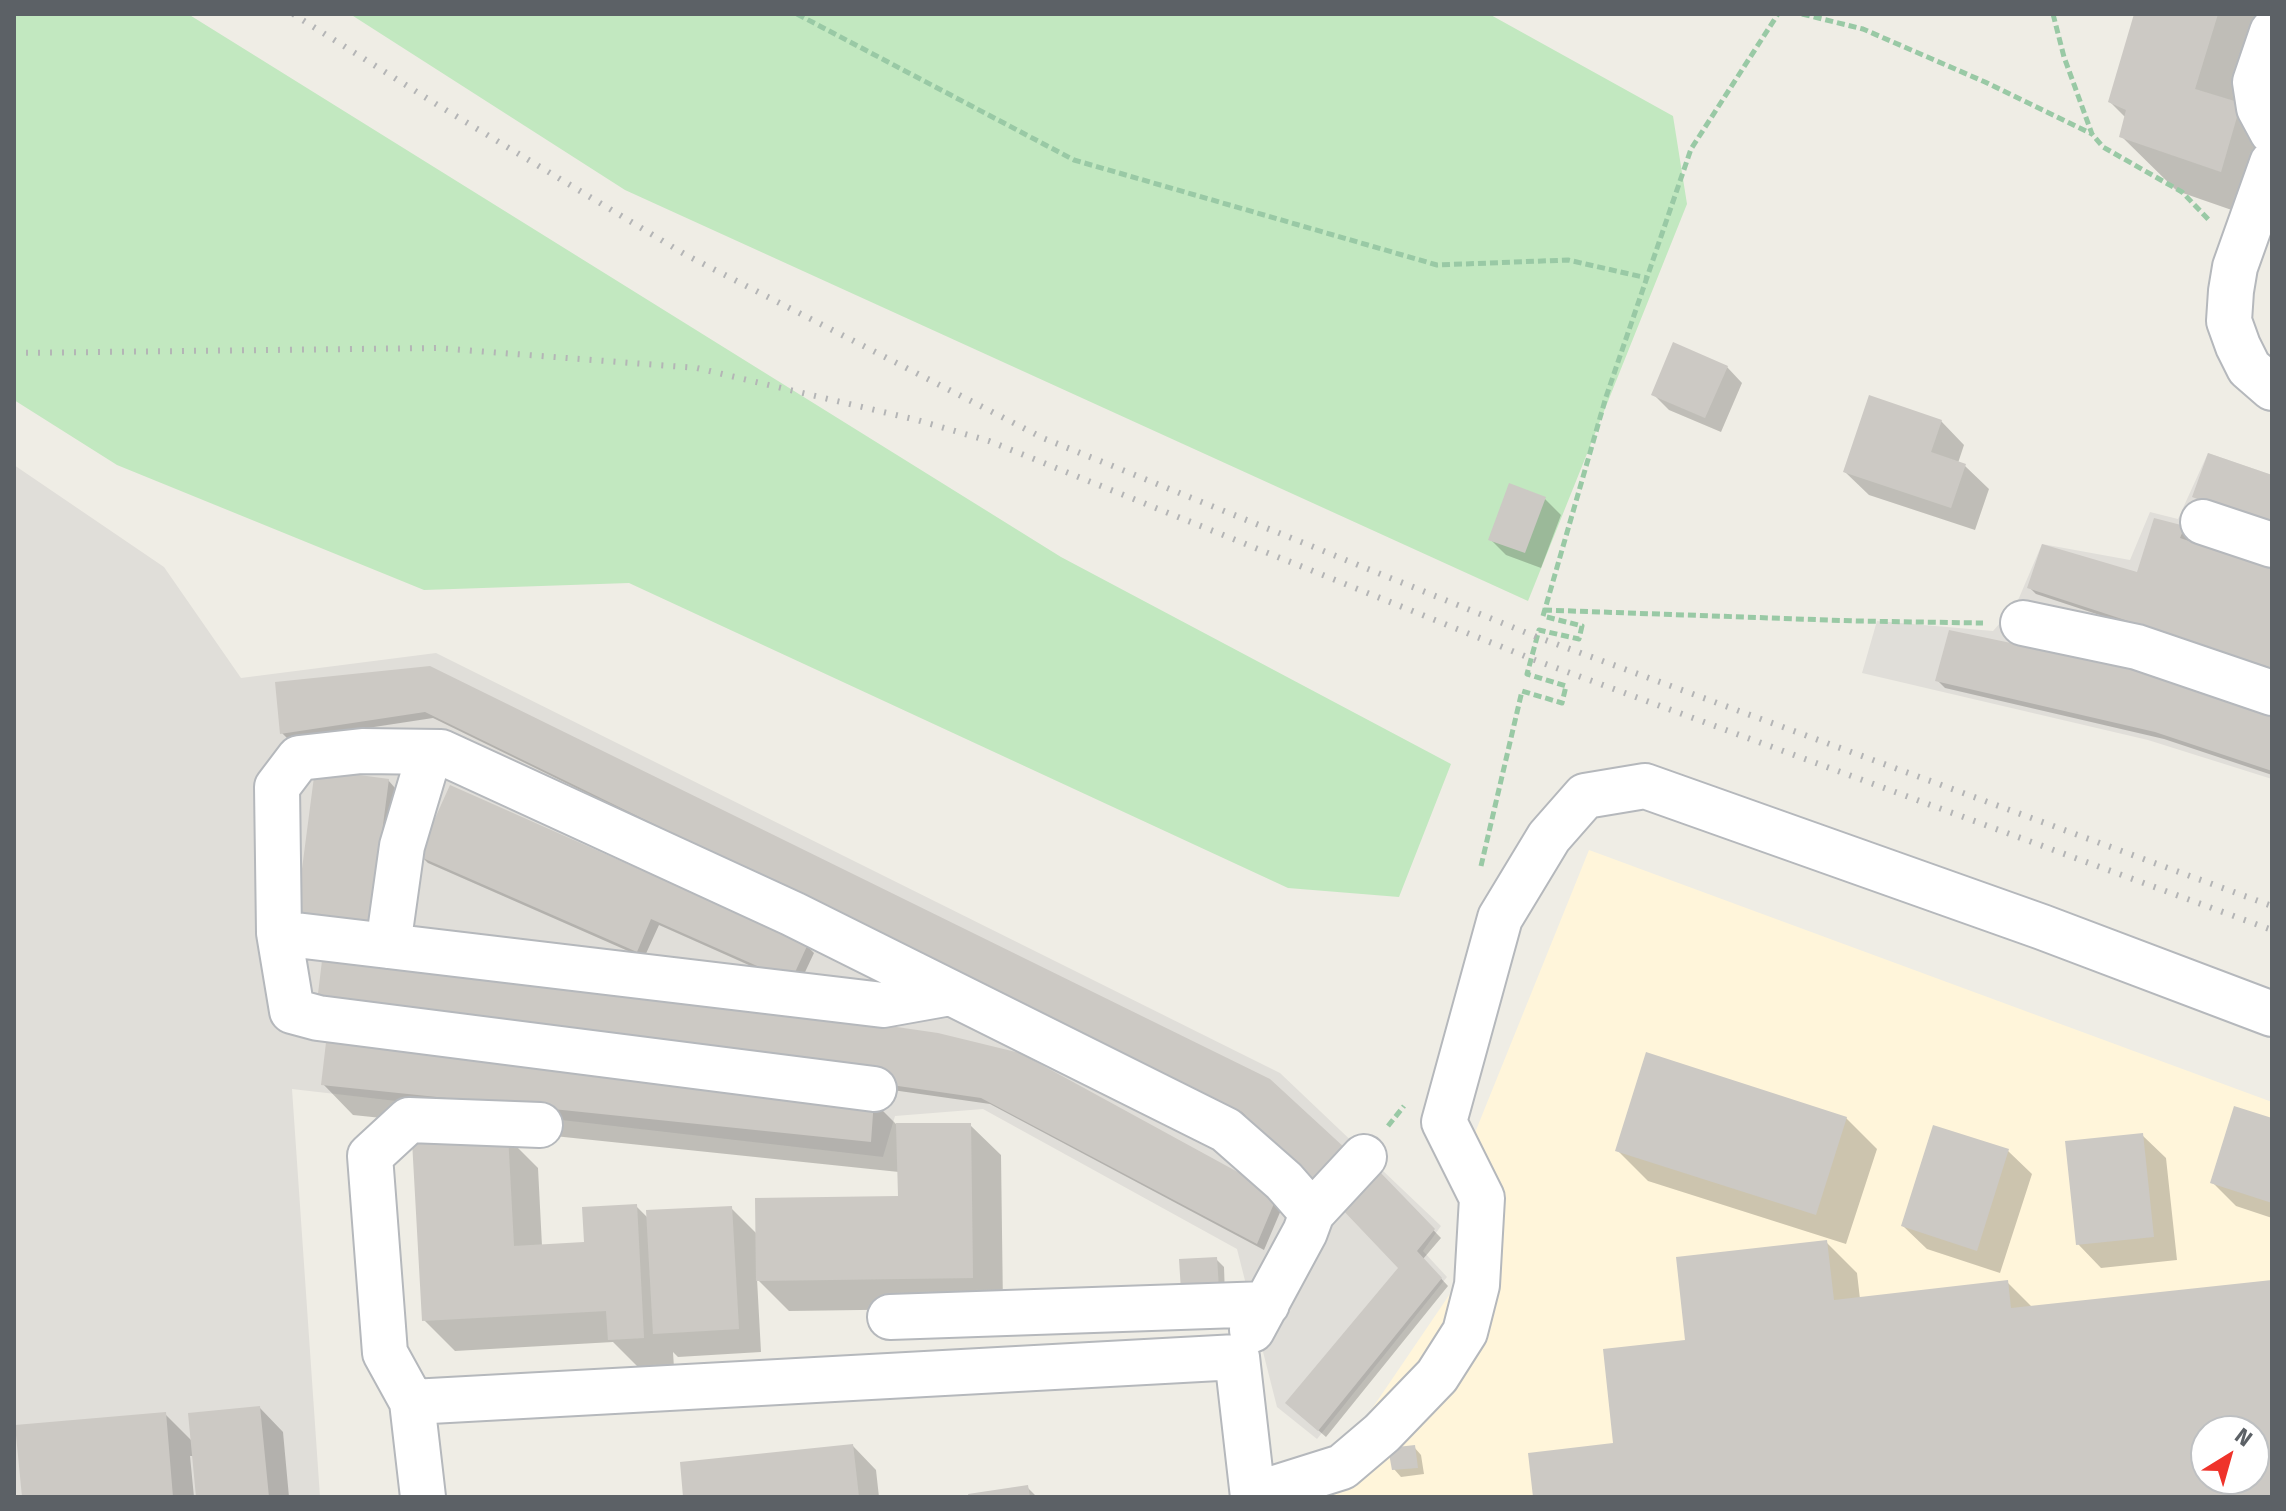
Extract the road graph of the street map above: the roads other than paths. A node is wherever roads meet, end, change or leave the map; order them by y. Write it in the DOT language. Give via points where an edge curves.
graph roads {
  1 [pos="2272,32"];
  2 [pos="2272,132"];
  3 [pos="2272,163"];
  4 [pos="2272,388"];
  5 [pos="2203,522"];
  6 [pos="2272,545"];
  7 [pos="2023,623"];
  8 [pos="2272,693"];
  9 [pos="430,752"];
  10 [pos="279,933"];
  11 [pos="388,946"];
  12 [pos="950,993"];
  13 [pos="2272,1014"];
  14 [pos="874,1089"];
  15 [pos="540,1125"];
  16 [pos="1364,1157"];
  17 [pos="1312,1213"];
  18 [pos="1267,1304"];
  19 [pos="890,1317"];
  20 [pos="1237,1357"];
  21 [pos="412,1402"];
  22 [pos="1323,1485"];
  23 [pos="1253,1496"];
  24 [pos="423,1497"];
  1 -- 2 [label="street" via="2255,82 2259,108"];
  3 -- 4 [label="street" via="2242,248 2229,321 2249,368"];
  5 -- 6 [label="street"];
  7 -- 8 [label="street" via="2137,647"];
  9 -- 10 [label="street" via="362,751 299,758 277,787"];
  9 -- 11 [label="street" via="402,846"];
  9 -- 12 [label="street" via="441,752 779,908"];
  10 -- 11 [label="street"];
  10 -- 14 [label="street" via="292,1011 318,1018"];
  11 -- 12 [label="street" via="883,1005"];
  12 -- 17 [label="street" via="1226,1130"];
  13 -- 22 [label="street" via="1645,786 1585,796 1549,837 1500,918 1444,1122 1482,1198 1477,1285 1465,1332 1437,1376"];
  15 -- 21 [label="street" via="409,1120 370,1156 385,1353"];
  16 -- 17 [label="street"];
  17 -- 18 [label="street"];
  18 -- 19 [label="street"];
  18 -- 20 [label="street"];
  20 -- 21 [label="street"];
  20 -- 23 [label="street"];
  21 -- 24 [label="street"];
  22 -- 23 [label="street"];
}
